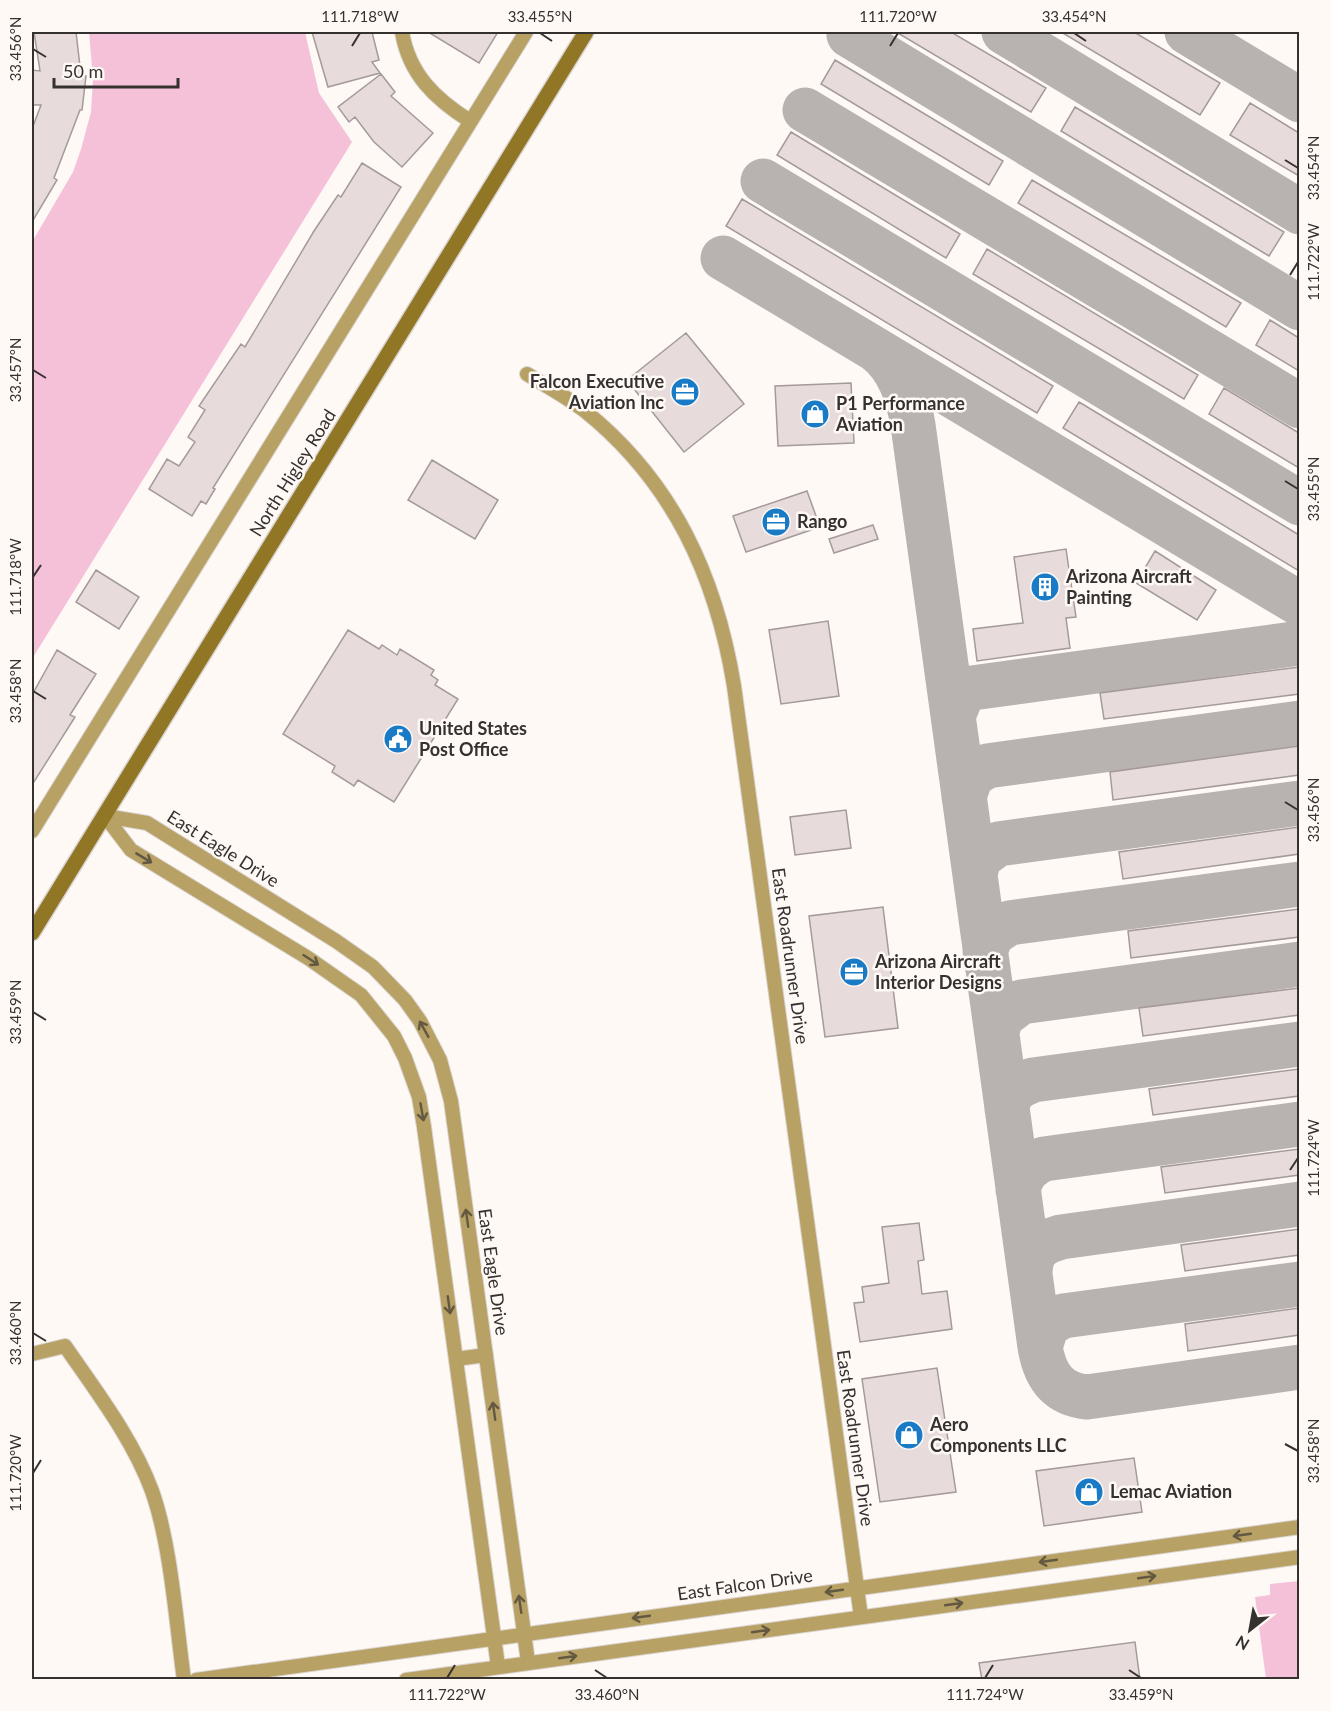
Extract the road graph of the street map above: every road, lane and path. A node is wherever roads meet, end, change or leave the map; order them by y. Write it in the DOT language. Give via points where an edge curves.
graph roads {
  1 [pos="402,32"];
  2 [pos="526,32"];
  3 [pos="586,32"];
  4 [pos="470,121"];
  5 [pos="527,374"];
  6 [pos="105,816"];
  7 [pos="32,831"];
  8 [pos="32,933"];
  9 [pos="32,1354"];
  10 [pos="486,1354"];
  11 [pos="456,1359"];
  12 [pos="1299,1527"];
  13 [pos="1299,1557"];
  14 [pos="857,1588"];
  15 [pos="861,1617"];
  16 [pos="524,1633"];
  17 [pos="494,1637"];
  18 [pos="528,1662"];
  19 [pos="498,1666"];
  20 [pos="184,1680"];
  21 [pos="196,1680"];
  22 [pos="406,1680"];
  1 -- 4 [label="street" via="411,63 424,85"];
  2 -- 4 [label="street, North Higley Road"];
  3 -- 6 [label="main road, North Higley Road"];
  4 -- 7 [label="street, North Higley Road"];
  5 -- 14 [label="street, East Roadrunner Drive" via="590,415 640,466 695,549 722,620 736,697"];
  6 -- 8 [label="main road, North Higley Road"];
  10 -- 6 [label="street, East Eagle Drive, one-way" via="451,1101 440,1060 415,1014 387,980 336,941 147,823"];
  6 -- 11 [label="street, one-way" via="131,850 353,989 394,1036 419,1097"];
  9 -- 20 [label="street" via="65,1346 123,1432 152,1491 167,1558"];
  10 -- 11 [label="street"];
  16 -- 10 [label="street, East Eagle Drive, one-way"];
  11 -- 17 [label="street"];
  12 -- 14 [label="street, East Falcon Drive, one-way"];
  15 -- 13 [label="street, one-way"];
  14 -- 15 [label="street, East Roadrunner Drive"];
  14 -- 16 [label="street, East Falcon Drive, one-way"];
  18 -- 15 [label="street, one-way"];
  16 -- 17 [label="street, East Falcon Drive"];
  16 -- 18 [label="street, East Eagle Drive"];
  17 -- 19 [label="street"];
  17 -- 21 [label="street, East Falcon Drive"];
  18 -- 19 [label="street"];
  19 -- 22 [label="street"];
}
